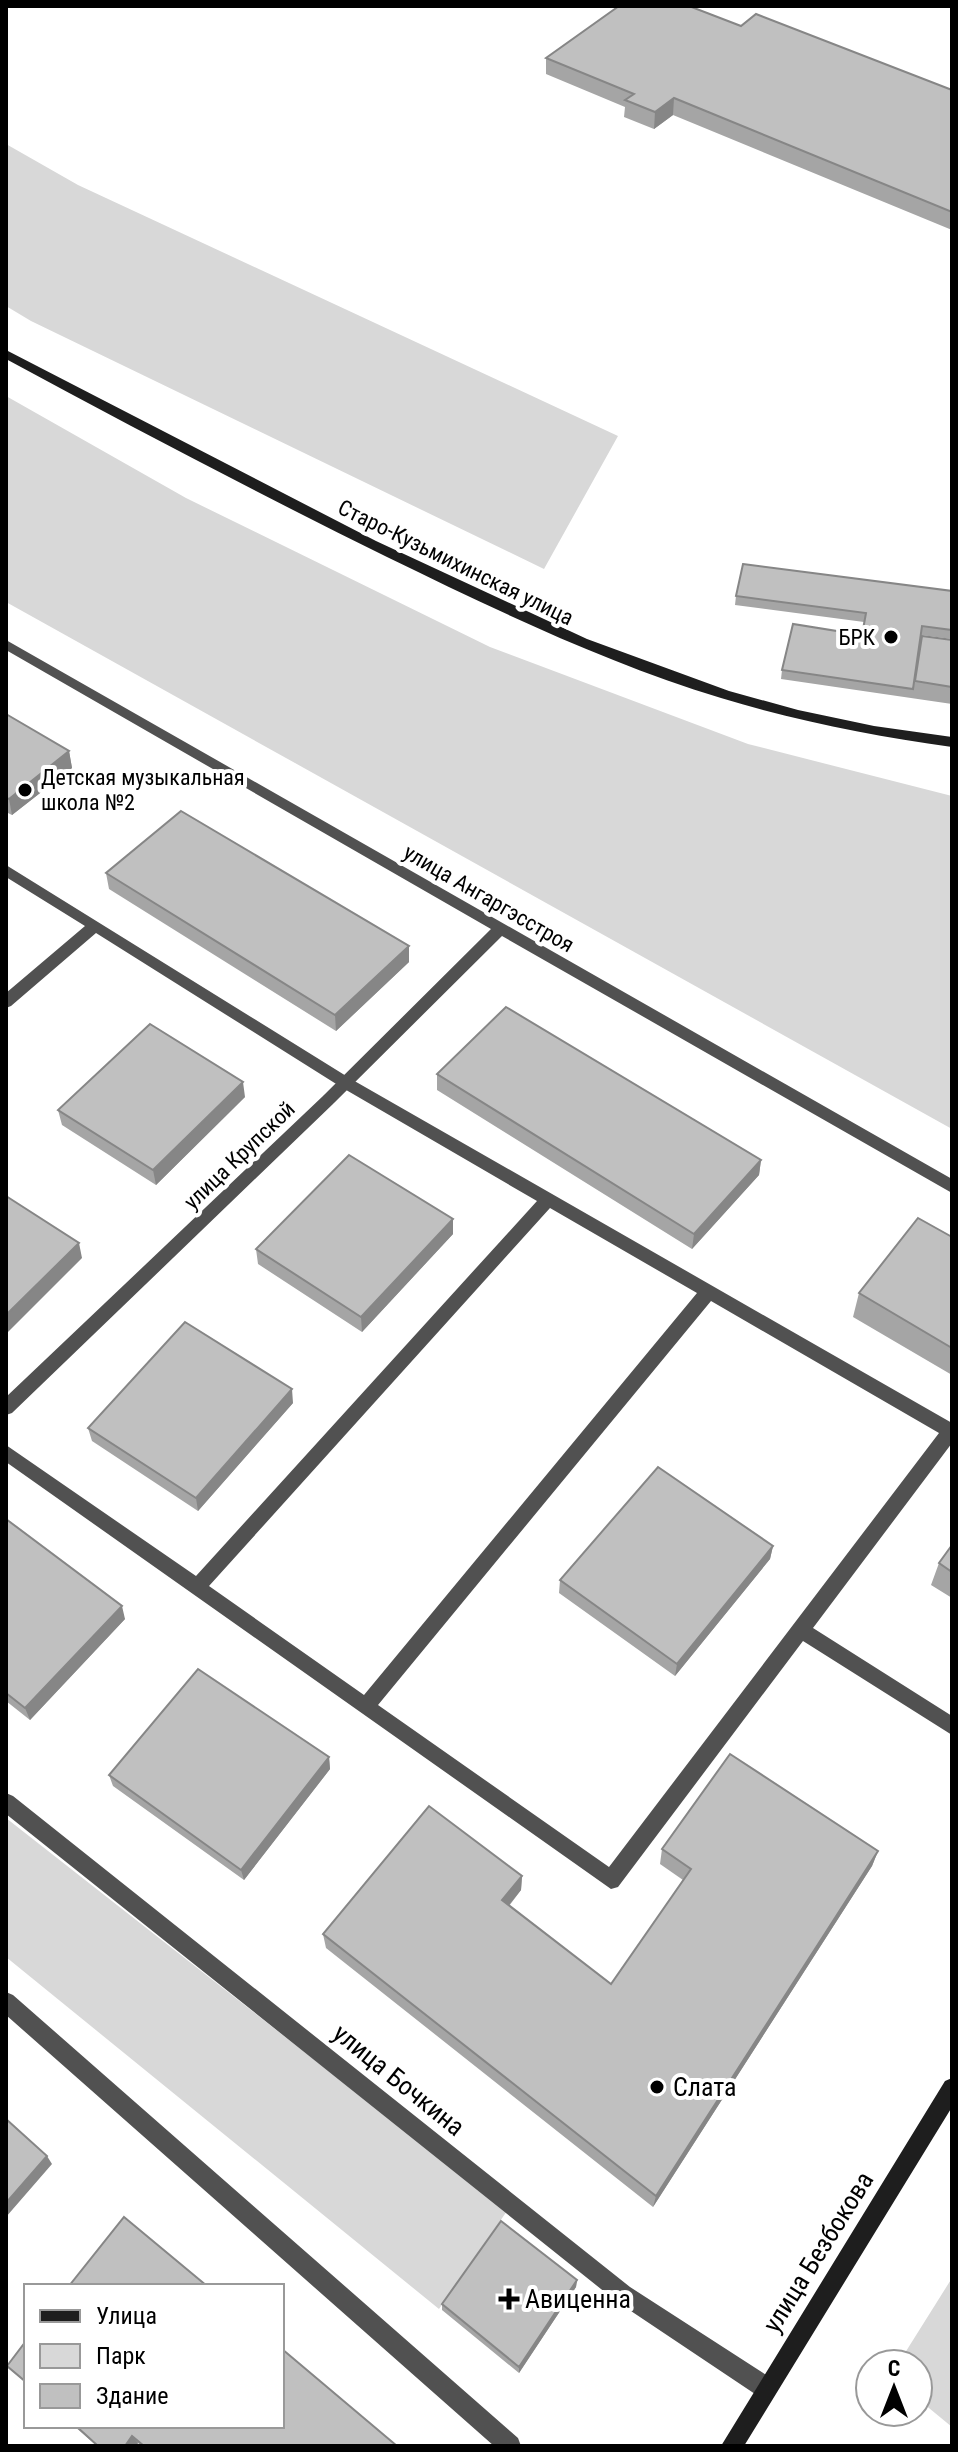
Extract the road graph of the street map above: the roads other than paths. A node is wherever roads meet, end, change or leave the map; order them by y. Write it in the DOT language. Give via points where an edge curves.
graph roads {
  1 [pos="6,354"];
  2 [pos="6,644"];
  3 [pos="915,738"];
  4 [pos="952,742"];
  5 [pos="952,751"];
  6 [pos="6,870"];
  7 [pos="95,926"];
  8 [pos="499,930"];
  9 [pos="6,1002"];
  10 [pos="346,1083"];
  11 [pos="952,1187"];
  12 [pos="549,1199"];
  13 [pos="709,1291"];
  14 [pos="6,1408"];
  15 [pos="6,1452"];
  16 [pos="197,1587"];
  17 [pos="802,1631"];
  18 [pos="365,1707"];
  19 [pos="952,1726"];
  20 [pos="6,1802"];
  21 [pos="6,2002"];
  22 [pos="952,2088"];
  23 [pos="766,2388"];
  24 [pos="510,2446"];
  25 [pos="732,2446"];
  1 -- 3 [label="main road, Старо-Кузьмихинская улица" via="189,454 583,645 682,683 803,717"];
  2 -- 8 [label="street, улица Ангаргэсстроя"];
  3 -- 4 [label="main road"];
  3 -- 5 [label="main road"];
  6 -- 7 [label="street"];
  7 -- 9 [label="street"];
  7 -- 10 [label="street"];
  8 -- 10 [label="street, улица Крупской"];
  8 -- 11 [label="street, улица Ангаргэсстроя"];
  10 -- 12 [label="street"];
  10 -- 14 [label="street, улица Крупской"];
  12 -- 13 [label="street"];
  12 -- 16 [label="street"];
  13 -- 17 [label="street" via="951,1431"];
  13 -- 18 [label="street"];
  15 -- 16 [label="street"];
  16 -- 18 [label="street"];
  17 -- 18 [label="street" via="611,1880"];
  17 -- 19 [label="street"];
  20 -- 23 [label="street, улица Бочкина" via="623,2294"];
  21 -- 24 [label="street"];
  22 -- 23 [label="main road, улица Безбокова"];
  23 -- 25 [label="main road, улица Безбокова"];
}
